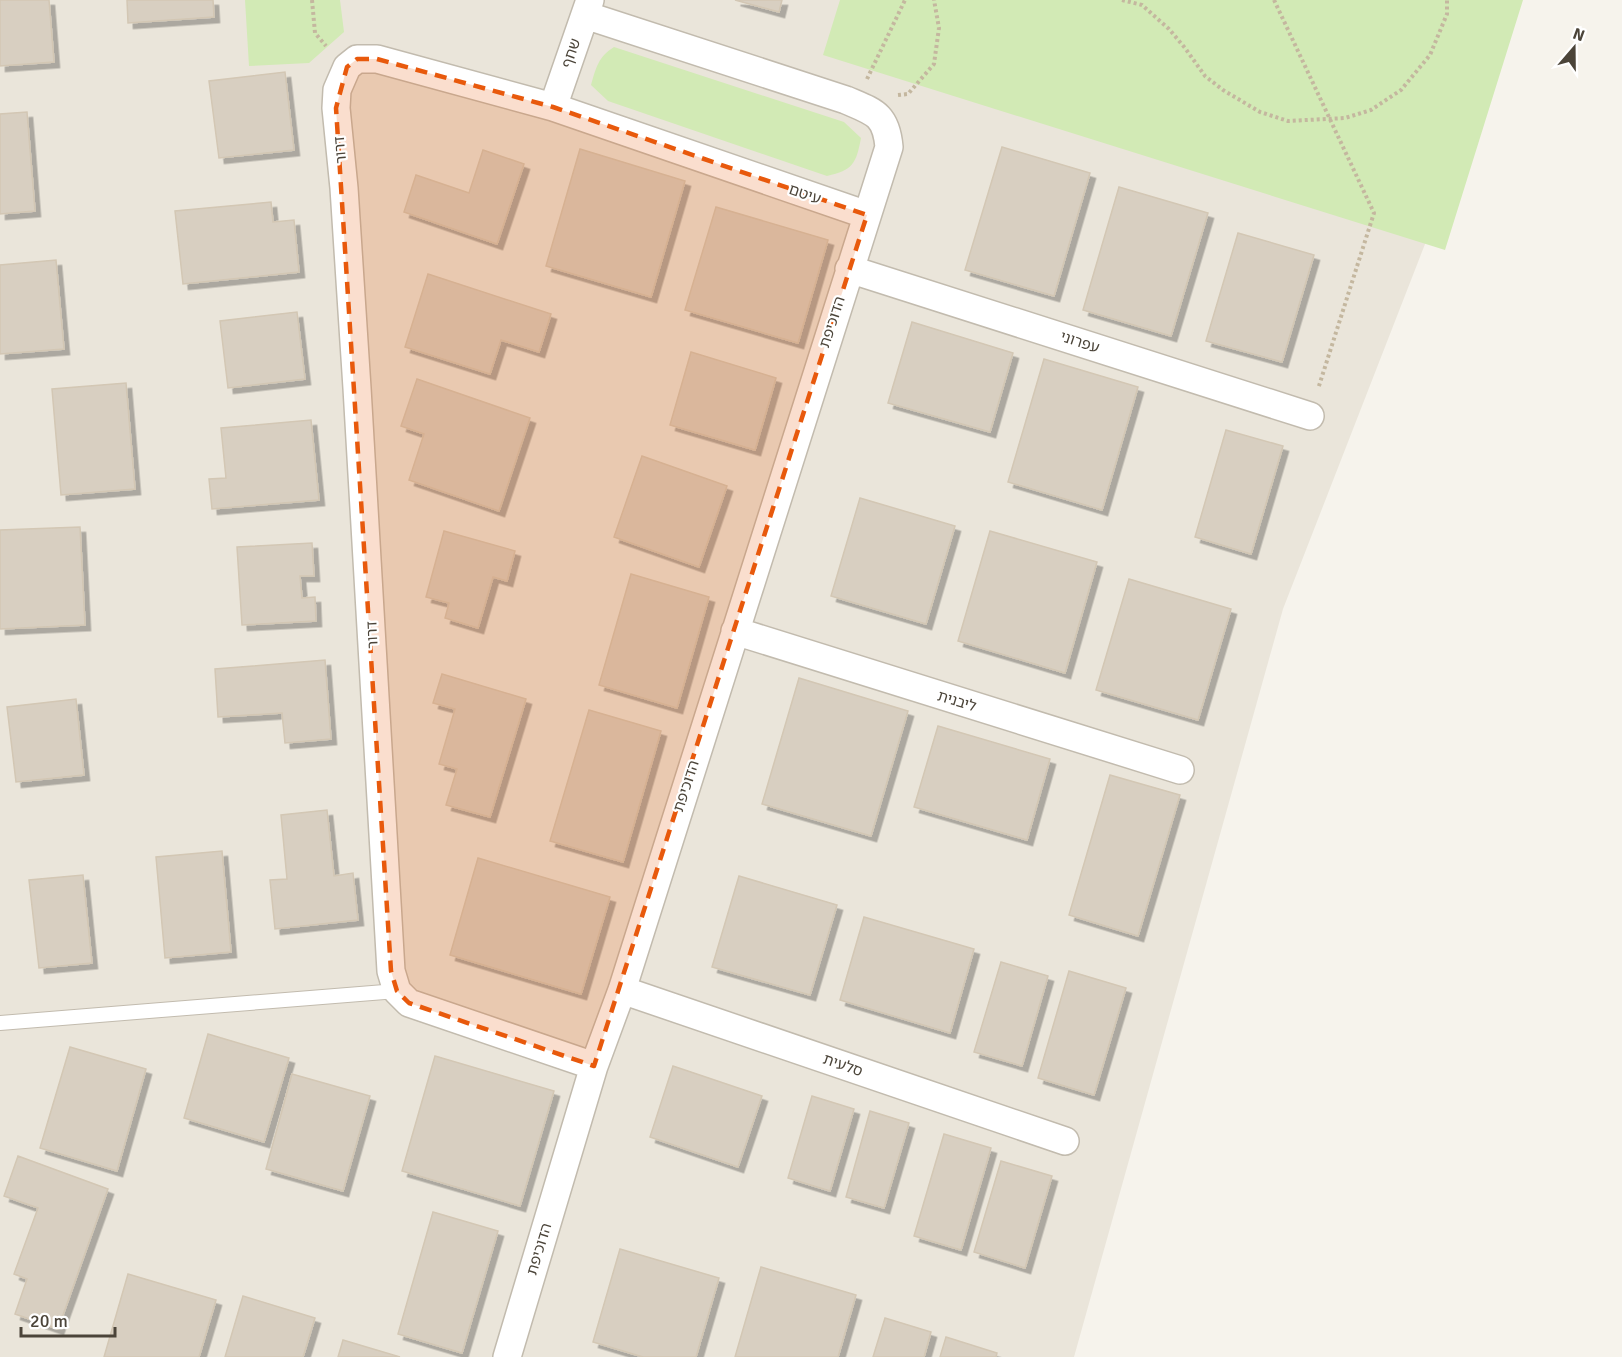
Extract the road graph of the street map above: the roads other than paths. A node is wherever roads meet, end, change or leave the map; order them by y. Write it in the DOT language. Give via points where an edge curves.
graph roads {
  1 [pos="587,7"];
  2 [pos="347,68"];
  3 [pos="553,107"];
  4 [pos="867,215"];
  5 [pos="849,269"];
  6 [pos="1310,416"];
  7 [pos="735,631"];
  8 [pos="1180,770"];
  9 [pos="622,990"];
  10 [pos="397,991"];
  11 [pos="0,1023"];
  12 [pos="594,1066"];
  13 [pos="1065,1141"];
  14 [pos="509,1356"];
  1 -- 3 [label="street, שחף"];
  1 -- 4 [label="street" via="857,101 872,111 882,120 889,147"];
  2 -- 3 [label="street, עיטם" via="357,59 377,59"];
  2 -- 10 [label="street, דרור" via="336,108 354,341 391,971"];
  3 -- 4 [label="street, עיטם"];
  4 -- 5 [label="street, הדוכיפת"];
  5 -- 6 [label="street, עפרוני"];
  5 -- 7 [label="street, הדוכיפת"];
  7 -- 8 [label="street, ליבנית"];
  7 -- 9 [label="street, הדוכיפת"];
  9 -- 12 [label="street, הדוכיפת"];
  9 -- 13 [label="street, סלעית"];
  10 -- 11 [label="lane"];
  10 -- 12 [label="street" via="409,1003"];
  12 -- 14 [label="street, הדוכיפת"];
}
